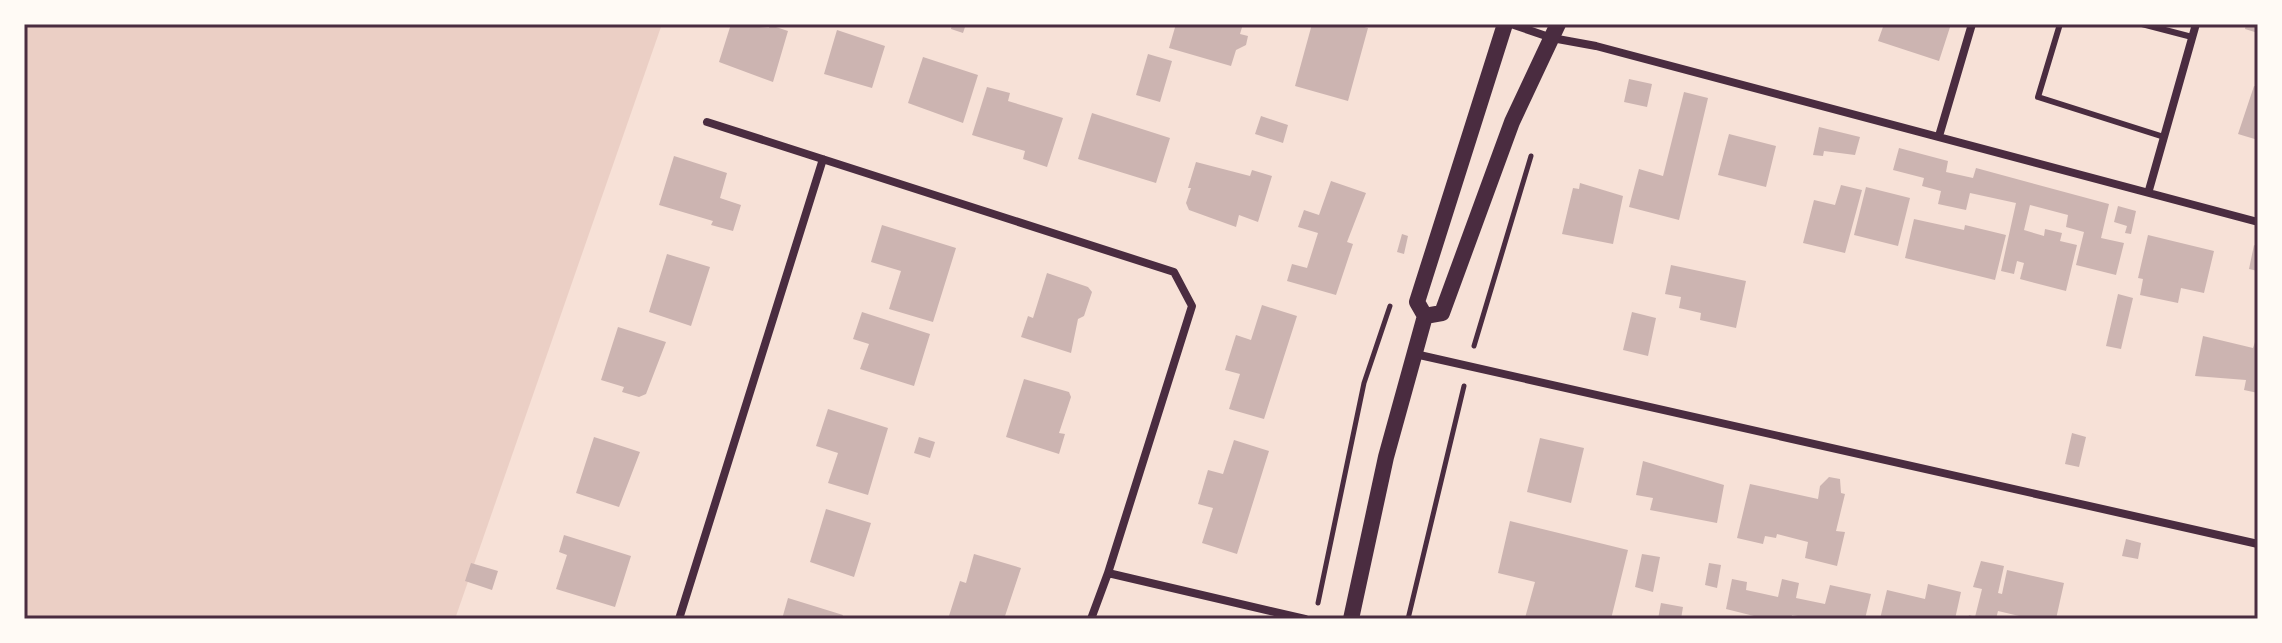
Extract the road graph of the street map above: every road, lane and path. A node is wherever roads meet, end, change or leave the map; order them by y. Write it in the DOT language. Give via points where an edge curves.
graph roads {
  1 [pos="1505,24"];
  2 [pos="1511,24"];
  3 [pos="1972,24"];
  4 [pos="2060,24"];
  5 [pos="2142,24"];
  6 [pos="2196,24"];
  7 [pos="1555,31"];
  8 [pos="2192,37"];
  9 [pos="707,122"];
  10 [pos="1508,135"];
  11 [pos="1939,136"];
  12 [pos="2164,137"];
  13 [pos="823,159"];
  14 [pos="2149,190"];
  15 [pos="2258,222"];
  16 [pos="1391,304"];
  17 [pos="1425,316"];
  18 [pos="1415,354"];
  19 [pos="1471,356"];
  20 [pos="1465,383"];
  21 [pos="2258,544"];
  22 [pos="1108,573"];
  23 [pos="1317,604"];
  24 [pos="679,619"];
  25 [pos="1091,619"];
  26 [pos="1305,619"];
  27 [pos="1351,619"];
  28 [pos="1408,619"];
  1 -- 17 [label="main road" via="1417,302"];
  2 -- 7 [label="street"];
  3 -- 11 [label="street"];
  4 -- 12 [label="lane" via="2038,97"];
  5 -- 8 [label="lane"];
  6 -- 8 [label="street"];
  7 -- 10 [label="main road"];
  7 -- 11 [label="street"];
  8 -- 12 [label="street"];
  9 -- 13 [label="street"];
  10 -- 17 [label="main road" via="1442,313"];
  10 -- 19 [label="path" via="1531,154 1527,179"];
  11 -- 14 [label="street"];
  12 -- 14 [label="street"];
  13 -- 22 [label="street" via="1174,272 1192,306"];
  13 -- 24 [label="street"];
  14 -- 15 [label="street"];
  16 -- 23 [label="path" via="1364,383"];
  17 -- 18 [label="main road"];
  18 -- 21 [label="street"];
  18 -- 27 [label="main road" via="1386,457"];
  20 -- 28 [label="path"];
  22 -- 25 [label="street"];
  22 -- 26 [label="street"];
}
